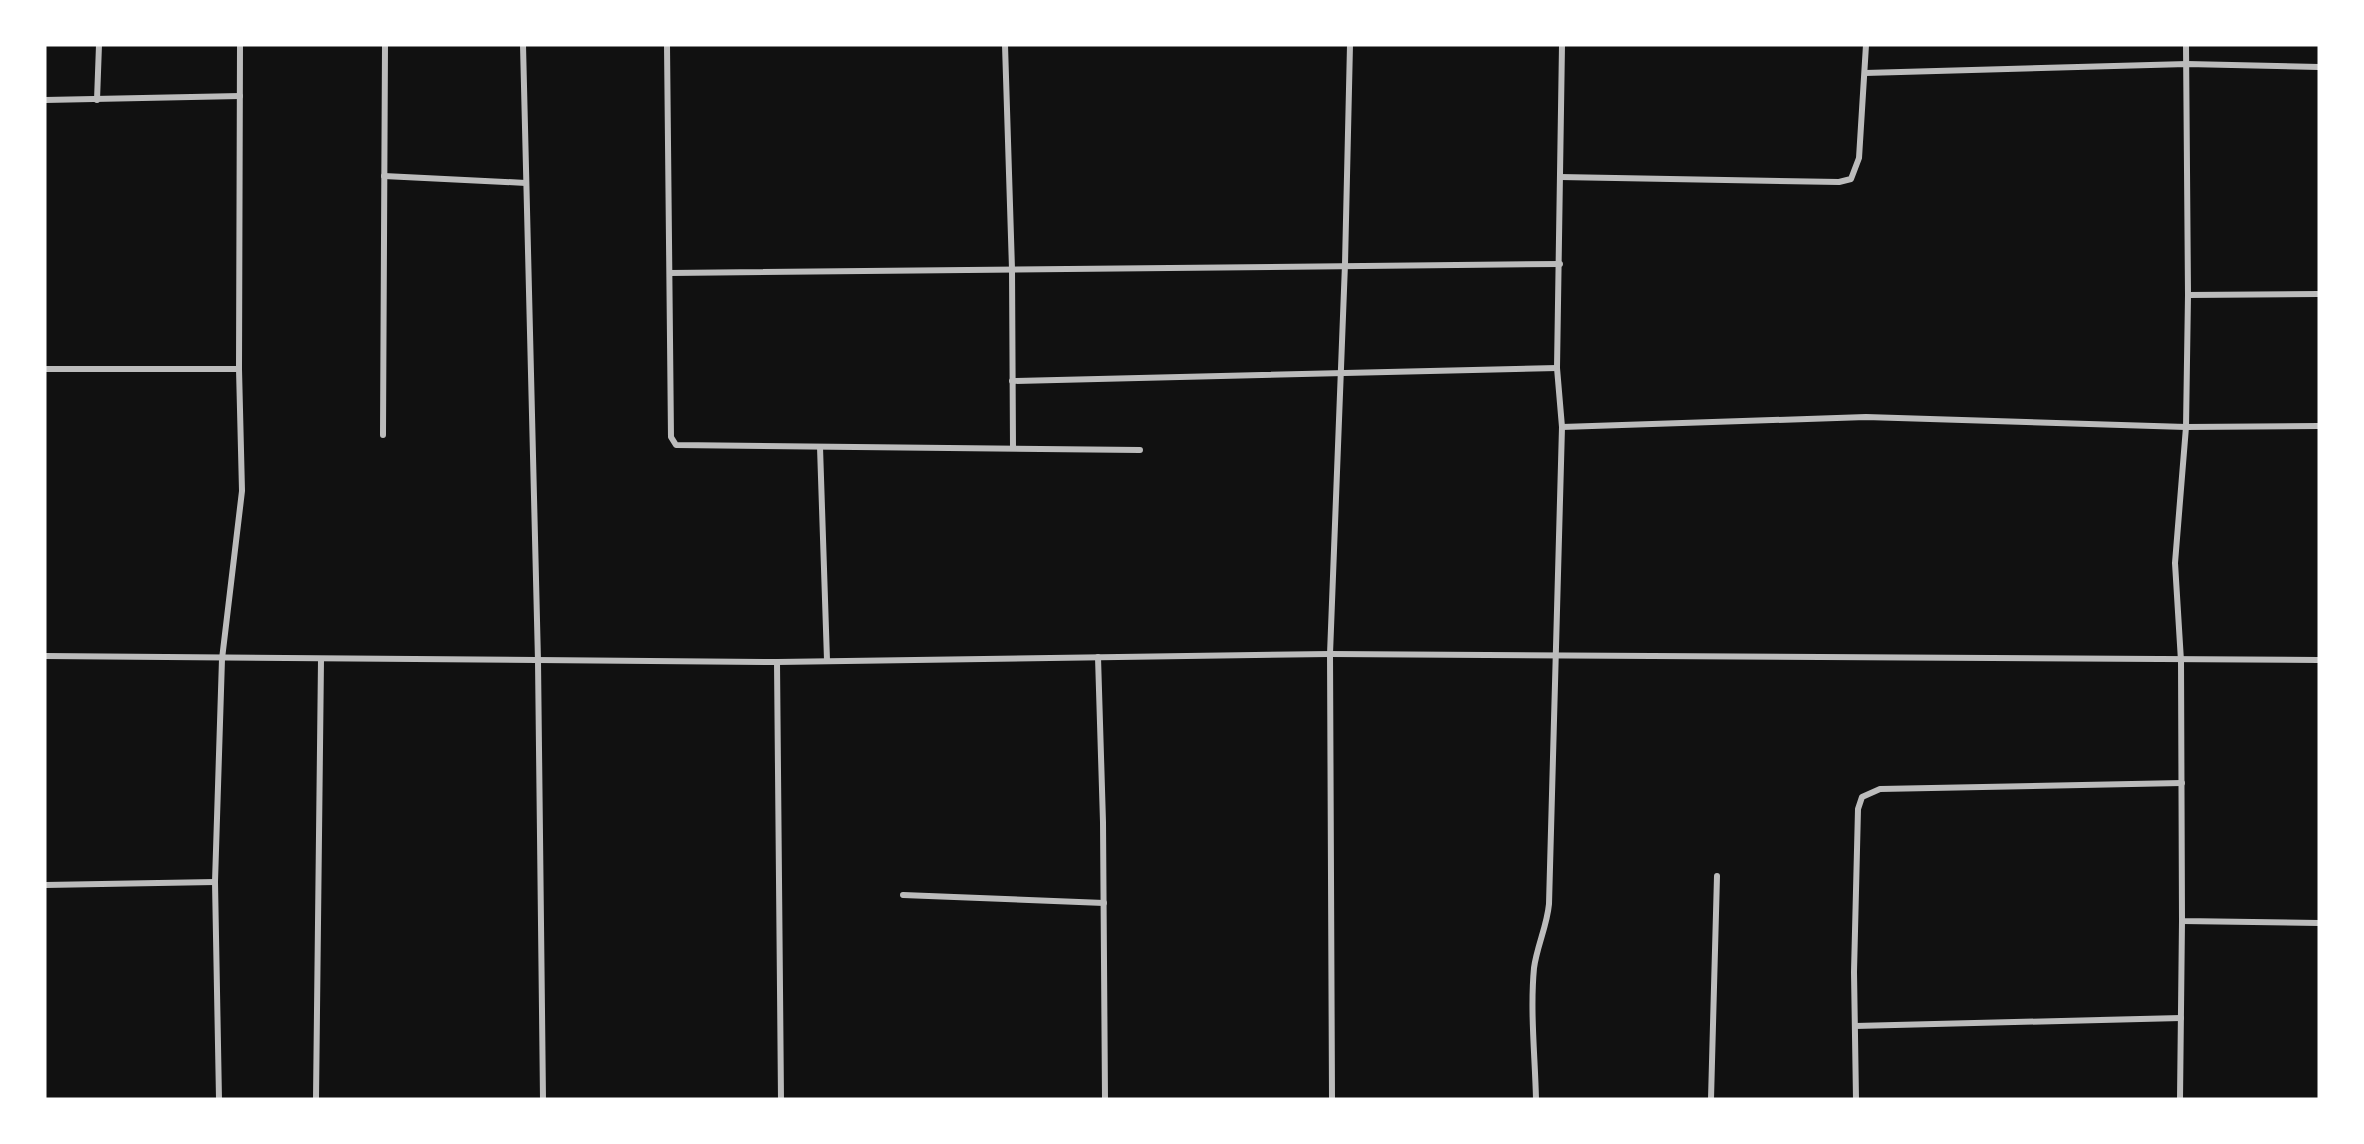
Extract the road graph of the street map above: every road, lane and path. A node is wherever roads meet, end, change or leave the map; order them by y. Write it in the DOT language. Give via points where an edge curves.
graph roads {
  1 [pos="99,45"];
  2 [pos="240,45"];
  3 [pos="385,45"];
  4 [pos="523,45"];
  5 [pos="667,45"];
  6 [pos="1005,45"];
  7 [pos="1350,45"];
  8 [pos="1562,45"];
  9 [pos="1866,45"];
  10 [pos="2187,45"];
  11 [pos="2187,64"];
  12 [pos="2319,67"];
  13 [pos="1865,73"];
  14 [pos="240,96"];
  15 [pos="45,100"];
  16 [pos="97,100"];
  17 [pos="384,176"];
  18 [pos="1560,177"];
  19 [pos="526,183"];
  20 [pos="1345,264"];
  21 [pos="1560,264"];
  22 [pos="1012,269"];
  23 [pos="670,273"];
  24 [pos="2319,294"];
  25 [pos="2188,295"];
  26 [pos="1557,368"];
  27 [pos="45,369"];
  28 [pos="239,369"];
  29 [pos="1341,374"];
  30 [pos="1012,381"];
  31 [pos="2319,426"];
  32 [pos="1562,427"];
  33 [pos="2186,427"];
  34 [pos="383,435"];
  35 [pos="820,447"];
  36 [pos="1013,448"];
  37 [pos="1140,450"];
  38 [pos="1330,654"];
  39 [pos="1555,655"];
  40 [pos="45,656"];
  41 [pos="1098,657"];
  42 [pos="222,659"];
  43 [pos="321,660"];
  44 [pos="828,660"];
  45 [pos="2319,660"];
  46 [pos="538,661"];
  47 [pos="2181,661"];
  48 [pos="777,662"];
  49 [pos="2182,783"];
  50 [pos="1716,876"];
  51 [pos="215,882"];
  52 [pos="45,885"];
  53 [pos="903,895"];
  54 [pos="1104,903"];
  55 [pos="2182,921"];
  56 [pos="2319,923"];
  57 [pos="2181,1018"];
  58 [pos="1855,1026"];
  59 [pos="219,1099"];
  60 [pos="316,1099"];
  61 [pos="543,1099"];
  62 [pos="781,1099"];
  63 [pos="1105,1099"];
  64 [pos="1332,1099"];
  65 [pos="1536,1099"];
  66 [pos="1711,1099"];
  67 [pos="1856,1099"];
  68 [pos="2180,1099"];
  1 -- 16 [label="street"];
  2 -- 14 [label="street"];
  3 -- 17 [label="street"];
  4 -- 19 [label="street"];
  5 -- 23 [label="street"];
  6 -- 22 [label="street"];
  7 -- 20 [label="street"];
  8 -- 18 [label="street"];
  9 -- 13 [label="street"];
  10 -- 11 [label="street"];
  11 -- 12 [label="street"];
  11 -- 13 [label="street"];
  11 -- 25 [label="street"];
  13 -- 18 [label="street" via="1859,158 1854,175 1847,180"];
  14 -- 16 [label="street"];
  14 -- 28 [label="street"];
  15 -- 16 [label="street"];
  17 -- 19 [label="street"];
  17 -- 34 [label="street"];
  18 -- 21 [label="street"];
  19 -- 46 [label="street"];
  20 -- 21 [label="street"];
  20 -- 22 [label="street"];
  20 -- 29 [label="street"];
  21 -- 26 [label="street"];
  22 -- 23 [label="street"];
  22 -- 30 [label="street"];
  23 -- 35 [label="street" via="673,442 679,446"];
  24 -- 25 [label="street"];
  25 -- 33 [label="street"];
  26 -- 29 [label="street"];
  26 -- 32 [label="street"];
  27 -- 28 [label="street"];
  28 -- 42 [label="street" via="242,491"];
  29 -- 30 [label="street"];
  29 -- 38 [label="street"];
  30 -- 36 [label="street"];
  31 -- 33 [label="street"];
  32 -- 33 [label="street" via="1866,417"];
  32 -- 39 [label="street"];
  33 -- 47 [label="street" via="2175,563"];
  35 -- 36 [label="street"];
  35 -- 44 [label="street"];
  36 -- 37 [label="street"];
  38 -- 39 [label="street"];
  38 -- 41 [label="street"];
  38 -- 64 [label="street"];
  39 -- 47 [label="street"];
  39 -- 65 [label="street" via="1549,904 1536,951 1533,982"];
  40 -- 42 [label="street"];
  41 -- 44 [label="street"];
  41 -- 54 [label="street"];
  42 -- 43 [label="street"];
  42 -- 51 [label="street"];
  43 -- 46 [label="street"];
  43 -- 60 [label="street"];
  44 -- 48 [label="street"];
  45 -- 47 [label="street"];
  46 -- 48 [label="street"];
  46 -- 61 [label="street"];
  47 -- 49 [label="street"];
  48 -- 62 [label="street"];
  49 -- 55 [label="street"];
  49 -- 58 [label="street" via="1880,789 1867,793 1858,809"];
  50 -- 66 [label="street"];
  51 -- 52 [label="street"];
  51 -- 59 [label="street"];
  53 -- 54 [label="street"];
  54 -- 63 [label="street"];
  55 -- 56 [label="street"];
  55 -- 57 [label="street"];
  57 -- 58 [label="street"];
  57 -- 68 [label="street"];
  58 -- 67 [label="street"];
}
